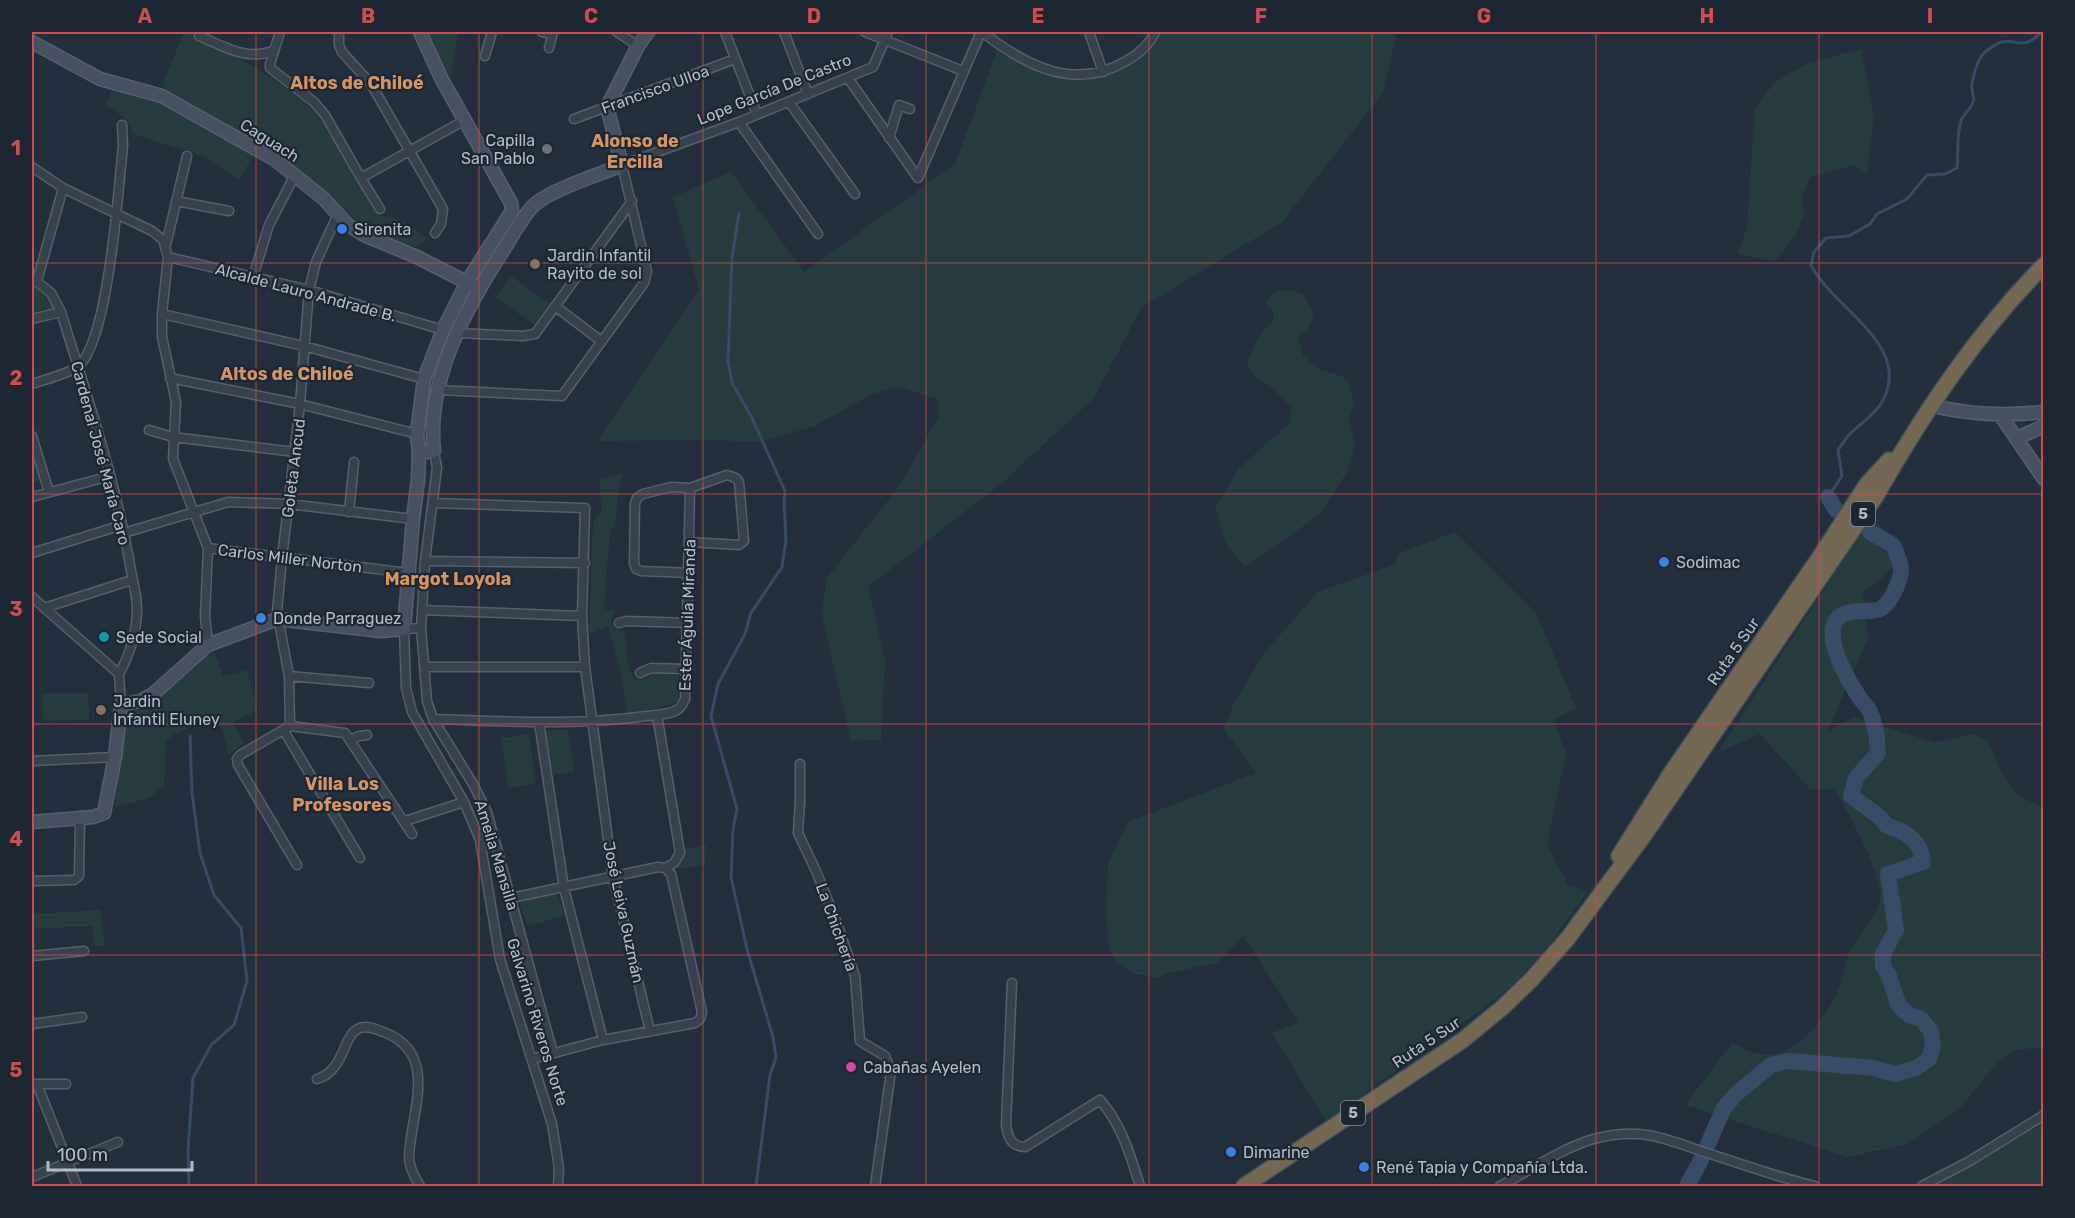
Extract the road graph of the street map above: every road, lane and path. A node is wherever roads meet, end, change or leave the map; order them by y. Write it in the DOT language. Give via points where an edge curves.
graph roads {
  1 [pos="280,32"];
  2 [pos="339,32"];
  3 [pos="420,32"];
  4 [pos="492,32"];
  5 [pos="542,32"];
  6 [pos="617,32"];
  7 [pos="648,32"];
  8 [pos="725,32"];
  9 [pos="784,32"];
  10 [pos="865,32"];
  11 [pos="981,32"];
  12 [pos="1089,32"];
  13 [pos="1155,32"];
  14 [pos="553,33"];
  15 [pos="887,35"];
  16 [pos="199,36"];
  17 [pos="32,42"];
  18 [pos="638,46"];
  19 [pos="549,48"];
  20 [pos="274,50"];
  21 [pos="485,56"];
  22 [pos="735,59"];
  23 [pos="963,71"];
  24 [pos="1103,72"];
  25 [pos="848,78"];
  26 [pos="808,94"];
  27 [pos="789,102"];
  28 [pos="607,107"];
  29 [pos="910,109"];
  30 [pos="757,114"];
  31 [pos="574,119"];
  32 [pos="465,120"];
  33 [pos="739,122"];
  34 [pos="122,125"];
  35 [pos="889,138"];
  36 [pos="410,151"];
  37 [pos="186,156"];
  38 [pos="622,165"];
  39 [pos="32,167"];
  40 [pos="295,175"];
  41 [pos="361,178"];
  42 [pos="63,188"];
  43 [pos="855,194"];
  44 [pos="176,201"];
  45 [pos="632,201"];
  46 [pos="380,209"];
  47 [pos="229,211"];
  48 [pos="338,214"];
  49 [pos="116,215"];
  50 [pos="435,233"];
  51 [pos="818,234"];
  52 [pos="165,245"];
  53 [pos="168,257"];
  54 [pos="2043,265"];
  55 [pos="253,277"];
  56 [pos="34,280"];
  57 [pos="473,285"];
  58 [pos="309,290"];
  59 [pos="555,306"];
  60 [pos="61,312"];
  61 [pos="162,314"];
  62 [pos="32,319"];
  63 [pos="443,330"];
  64 [pos="458,333"];
  65 [pos="602,341"];
  66 [pos="304,346"];
  67 [pos="78,368"];
  68 [pos="170,378"];
  69 [pos="424,379"];
  70 [pos="32,384"];
  71 [pos="438,390"];
  72 [pos="300,404"];
  73 [pos="1930,405"];
  74 [pos="2043,412"];
  75 [pos="2001,416"];
  76 [pos="2043,426"];
  77 [pos="149,430"];
  78 [pos="417,434"];
  79 [pos="32,436"];
  80 [pos="173,437"];
  81 [pos="1909,438"];
  82 [pos="2017,438"];
  83 [pos="434,451"];
  84 [pos="34,452"];
  85 [pos="295,452"];
  86 [pos="419,453"];
  87 [pos="354,462"];
  88 [pos="110,476"];
  89 [pos="2043,479"];
  90 [pos="690,488"];
  91 [pos="49,492"];
  92 [pos="32,497"];
  93 [pos="433,503"];
  94 [pos="289,504"];
  95 [pos="193,511"];
  96 [pos="349,512"];
  97 [pos="413,519"];
  98 [pos="123,529"];
  99 [pos="690,542"];
  100 [pos="208,548"];
  101 [pos="32,553"];
  102 [pos="282,558"];
  103 [pos="425,561"];
  104 [pos="585,563"];
  105 [pos="408,573"];
  106 [pos="689,573"];
  107 [pos="132,580"];
  108 [pos="32,597"];
  109 [pos="44,608"];
  110 [pos="422,610"];
  111 [pos="582,616"];
  112 [pos="278,619"];
  113 [pos="619,623"];
  114 [pos="687,623"];
  115 [pos="421,628"];
  116 [pos="404,629"];
  117 [pos="208,645"];
  118 [pos="1762,662"];
  119 [pos="424,667"];
  120 [pos="585,667"];
  121 [pos="686,669"];
  122 [pos="1742,670"];
  123 [pos="640,673"];
  124 [pos="119,674"];
  125 [pos="289,676"];
  126 [pos="369,683"];
  127 [pos="121,705"];
  128 [pos="657,715"];
  129 [pos="433,719"];
  130 [pos="539,722"];
  131 [pos="593,722"];
  132 [pos="287,728"];
  133 [pos="367,735"];
  134 [pos="348,737"];
  135 [pos="115,757"];
  136 [pos="32,760"];
  137 [pos="800,764"];
  138 [pos="464,802"];
  139 [pos="80,818"];
  140 [pos="405,821"];
  141 [pos="32,822"];
  142 [pos="412,834"];
  143 [pos="360,858"];
  144 [pos="297,865"];
  145 [pos="665,868"];
  146 [pos="613,877"];
  147 [pos="32,881"];
  148 [pos="564,888"];
  149 [pos="1599,894"];
  150 [pos="511,898"];
  151 [pos="84,951"];
  152 [pos="32,956"];
  153 [pos="1012,983"];
  154 [pos="82,1017"];
  155 [pos="32,1024"];
  156 [pos="650,1031"];
  157 [pos="603,1041"];
  158 [pos="553,1053"];
  159 [pos="532,1059"];
  160 [pos="317,1079"];
  161 [pos="34,1084"];
  162 [pos="66,1084"];
  163 [pos="2043,1115"];
  164 [pos="118,1142"];
  165 [pos="66,1161"];
  166 [pos="32,1177"];
  167 [pos="77,1186"];
  168 [pos="420,1186"];
  169 [pos="558,1186"];
  170 [pos="875,1186"];
  171 [pos="1140,1186"];
  172 [pos="1244,1186"];
  173 [pos="1500,1186"];
  174 [pos="1815,1186"];
  175 [pos="1922,1186"];
  1 -- 20 [label="street"];
  2 -- 36 [label="street" via="342,52 371,84"];
  3 -- 32 [label="street, Galvarino Riveros Norte"];
  4 -- 21 [label="street"];
  5 -- 14 [label="street"];
  6 -- 18 [label="street"];
  7 -- 18 [label="street"];
  8 -- 22 [label="street"];
  9 -- 26 [label="street"];
  10 -- 15 [label="street"];
  11 -- 23 [label="street"];
  11 -- 24 [label="street" via="1053,72"];
  12 -- 24 [label="street"];
  13 -- 24 [label="street" via="1137,54"];
  14 -- 19 [label="street"];
  15 -- 23 [label="street"];
  15 -- 25 [label="street, Lope García De Castro" via="873,67"];
  16 -- 20 [label="street" via="239,54"];
  17 -- 40 [label="street, Caguach" via="100,79 162,96 274,159"];
  18 -- 28 [label="street"];
  20 -- 41 [label="street" via="270,68 325,115"];
  22 -- 28 [label="street, Francisco Ulloa"];
  22 -- 30 [label="street"];
  23 -- 35 [label="street" via="918,178"];
  25 -- 26 [label="street, Lope García De Castro"];
  25 -- 35 [label="street"];
  26 -- 27 [label="street, Lope García De Castro"];
  27 -- 30 [label="street, Lope García De Castro"];
  27 -- 43 [label="street"];
  28 -- 31 [label="street, Francisco Ulloa"];
  28 -- 38 [label="street"];
  29 -- 35 [label="street" via="899,105"];
  30 -- 33 [label="street, Lope García De Castro"];
  32 -- 36 [label="street"];
  32 -- 57 [label="street, Galvarino Riveros Norte" via="512,207"];
  33 -- 38 [label="street, Lope García De Castro"];
  33 -- 51 [label="street"];
  34 -- 49 [label="street"];
  36 -- 41 [label="street"];
  36 -- 50 [label="street" via="443,209"];
  37 -- 44 [label="street"];
  38 -- 45 [label="street"];
  38 -- 57 [label="street, Lope García De Castro" via="536,203"];
  39 -- 42 [label="street"];
  40 -- 48 [label="street, Caguach"];
  40 -- 55 [label="street" via="268,225"];
  41 -- 46 [label="street"];
  42 -- 49 [label="street"];
  42 -- 56 [label="street"];
  44 -- 47 [label="street"];
  44 -- 52 [label="street"];
  45 -- 59 [label="street"];
  45 -- 65 [label="street" via="647,271 644,283"];
  48 -- 57 [label="street, Caguach" via="364,235"];
  48 -- 58 [label="street, Goleta Ancud" via="316,262"];
  49 -- 52 [label="street" via="152,231"];
  49 -- 67 [label="street" via="99,322 92,346"];
  52 -- 53 [label="street"];
  53 -- 55 [label="street, Alcalde Lauro Andrade B."];
  53 -- 61 [label="street"];
  54 -- 73 [label="highway, Ruta 5 Sur / 5" via="1984,330"];
  55 -- 58 [label="street, Alcalde Lauro Andrade B."];
  56 -- 60 [label="street, Cardenal José María Caro" via="51,293"];
  57 -- 63 [label="street, Galvarino Riveros Norte"];
  57 -- 64 [label="street"];
  58 -- 63 [label="street, Alcalde Lauro Andrade B."];
  58 -- 66 [label="street, Goleta Ancud"];
  59 -- 64 [label="street" via="536,334"];
  59 -- 65 [label="street"];
  60 -- 62 [label="street"];
  60 -- 67 [label="street, Cardenal José María Caro"];
  61 -- 66 [label="street"];
  61 -- 68 [label="street"];
  63 -- 69 [label="street, Galvarino Riveros Norte"];
  64 -- 71 [label="street"];
  65 -- 71 [label="street" via="558,397"];
  66 -- 69 [label="street"];
  66 -- 72 [label="street, Goleta Ancud"];
  67 -- 70 [label="street"];
  67 -- 88 [label="street, Cardenal José María Caro"];
  68 -- 72 [label="street"];
  68 -- 80 [label="street" via="176,402"];
  69 -- 78 [label="street, Galvarino Riveros Norte"];
  71 -- 83 [label="street" via="433,420"];
  72 -- 78 [label="street"];
  72 -- 85 [label="street, Goleta Ancud"];
  73 -- 75 [label="street"];
  73 -- 81 [label="highway, Ruta 5 Sur / 5"];
  74 -- 75 [label="street"];
  75 -- 82 [label="street"];
  76 -- 82 [label="street"];
  77 -- 80 [label="street"];
  78 -- 86 [label="street, Galvarino Riveros Norte"];
  79 -- 84 [label="street"];
  80 -- 85 [label="street"];
  80 -- 95 [label="street" via="173,459"];
  81 -- 118 [label="highway, Ruta 5 Sur / 5" via="1876,496"];
  81 -- 122 [label="highway, Ruta 5 Sur / 5" via="1867,484"];
  82 -- 89 [label="street"];
  83 -- 86 [label="street"];
  83 -- 93 [label="street, Amelia Mansilla" via="437,468"];
  84 -- 91 [label="street"];
  85 -- 94 [label="street, Goleta Ancud"];
  86 -- 97 [label="street, Galvarino Riveros Norte"];
  87 -- 96 [label="street"];
  88 -- 91 [label="street"];
  88 -- 98 [label="street, Cardenal José María Caro"];
  90 -- 99 [label="street, Ester Águila Miranda"];
  90 -- 99 [label="street" via="727,475 736,478 744,541 739,545"];
  90 -- 106 [label="street" via="671,488 637,498 634,563 641,572"];
  91 -- 92 [label="street"];
  93 -- 103 [label="street, Amelia Mansilla"];
  93 -- 104 [label="street, José Leiva Guzmán" via="585,508"];
  94 -- 95 [label="street" via="228,502"];
  94 -- 96 [label="street"];
  94 -- 102 [label="street, Goleta Ancud"];
  95 -- 98 [label="street"];
  95 -- 100 [label="street"];
  96 -- 97 [label="street"];
  97 -- 105 [label="street, Galvarino Riveros Norte"];
  98 -- 101 [label="street"];
  98 -- 107 [label="street, Cardenal José María Caro"];
  99 -- 106 [label="street, Ester Águila Miranda"];
  100 -- 102 [label="street, Carlos Miller Norton"];
  100 -- 117 [label="street"];
  102 -- 105 [label="street, Carlos Miller Norton"];
  102 -- 112 [label="street, Goleta Ancud"];
  103 -- 104 [label="street"];
  103 -- 110 [label="street, Amelia Mansilla"];
  104 -- 111 [label="street, José Leiva Guzmán"];
  105 -- 116 [label="street, Galvarino Riveros Norte"];
  106 -- 114 [label="street, Ester Águila Miranda"];
  107 -- 109 [label="street"];
  107 -- 124 [label="street, Cardenal José María Caro" via="137,608 134,635"];
  108 -- 109 [label="street"];
  109 -- 124 [label="street"];
  110 -- 111 [label="street"];
  110 -- 115 [label="street, Amelia Mansilla"];
  111 -- 120 [label="street, José Leiva Guzmán"];
  112 -- 116 [label="street" via="381,631"];
  112 -- 117 [label="street"];
  112 -- 125 [label="street, Goleta Ancud"];
  113 -- 114 [label="street"];
  114 -- 121 [label="street, Ester Águila Miranda"];
  115 -- 116 [label="street"];
  115 -- 119 [label="street, Amelia Mansilla"];
  116 -- 138 [label="street, Galvarino Riveros Norte" via="406,688 412,712"];
  117 -- 127 [label="street" via="153,694"];
  118 -- 122 [label="highway"];
  118 -- 149 [label="highway, Ruta 5 Sur / 5" via="1645,834"];
  119 -- 120 [label="street"];
  119 -- 129 [label="street, Amelia Mansilla"];
  120 -- 131 [label="street, José Leiva Guzmán"];
  121 -- 123 [label="street" via="651,668"];
  121 -- 128 [label="street, Ester Águila Miranda" via="683,704 676,711"];
  122 -- 149 [label="highway, Ruta 5 Sur / 5" via="1629,837"];
  124 -- 127 [label="street"];
  125 -- 126 [label="street"];
  125 -- 132 [label="street, Goleta Ancud"];
  127 -- 135 [label="street"];
  128 -- 131 [label="street, Ester Águila Miranda"];
  128 -- 145 [label="street" via="680,853"];
  129 -- 130 [label="street, Ester Águila Miranda"];
  129 -- 150 [label="street, Amelia Mansilla" via="487,812"];
  130 -- 131 [label="street, Ester Águila Miranda"];
  130 -- 148 [label="street"];
  131 -- 146 [label="street, José Leiva Guzmán"];
  132 -- 134 [label="street"];
  132 -- 143 [label="street"];
  132 -- 144 [label="street" via="237,759"];
  133 -- 134 [label="street"];
  134 -- 140 [label="street"];
  135 -- 136 [label="street"];
  135 -- 139 [label="street" via="109,814"];
  137 -- 170 [label="street, La Chichería" via="798,833 837,922 855,976 860,1041 885,1056 891,1071"];
  138 -- 140 [label="street"];
  138 -- 159 [label="street, Galvarino Riveros Norte" via="480,840 500,960"];
  139 -- 141 [label="street"];
  139 -- 147 [label="street" via="79,876"];
  140 -- 142 [label="street"];
  145 -- 146 [label="street"];
  145 -- 156 [label="street" via="671,874 702,1012 695,1023"];
  146 -- 148 [label="street"];
  146 -- 156 [label="street, José Leiva Guzmán"];
  148 -- 150 [label="street"];
  148 -- 157 [label="street"];
  149 -- 172 [label="highway, Ruta 5 Sur / 5" via="1550,959 1488,1020"];
  150 -- 158 [label="street, Amelia Mansilla"];
  151 -- 152 [label="street"];
  153 -- 171 [label="street" via="1006,1125 1009,1138 1017,1146 1025,1147 1100,1100 1122,1133"];
  154 -- 155 [label="street"];
  156 -- 157 [label="street"];
  157 -- 158 [label="street"];
  158 -- 159 [label="street"];
  159 -- 169 [label="street, Galvarino Riveros Norte" via="552,1124"];
  160 -- 168 [label="street" via="335,1068 349,1040 361,1027 384,1032 409,1048 419,1082 409,1158"];
  161 -- 162 [label="street"];
  161 -- 165 [label="street"];
  163 -- 175 [label="street"];
  164 -- 165 [label="street"];
  165 -- 166 [label="street"];
  165 -- 167 [label="street"];
  173 -- 174 [label="street" via="1576,1145 1627,1134 1670,1139"];
}
